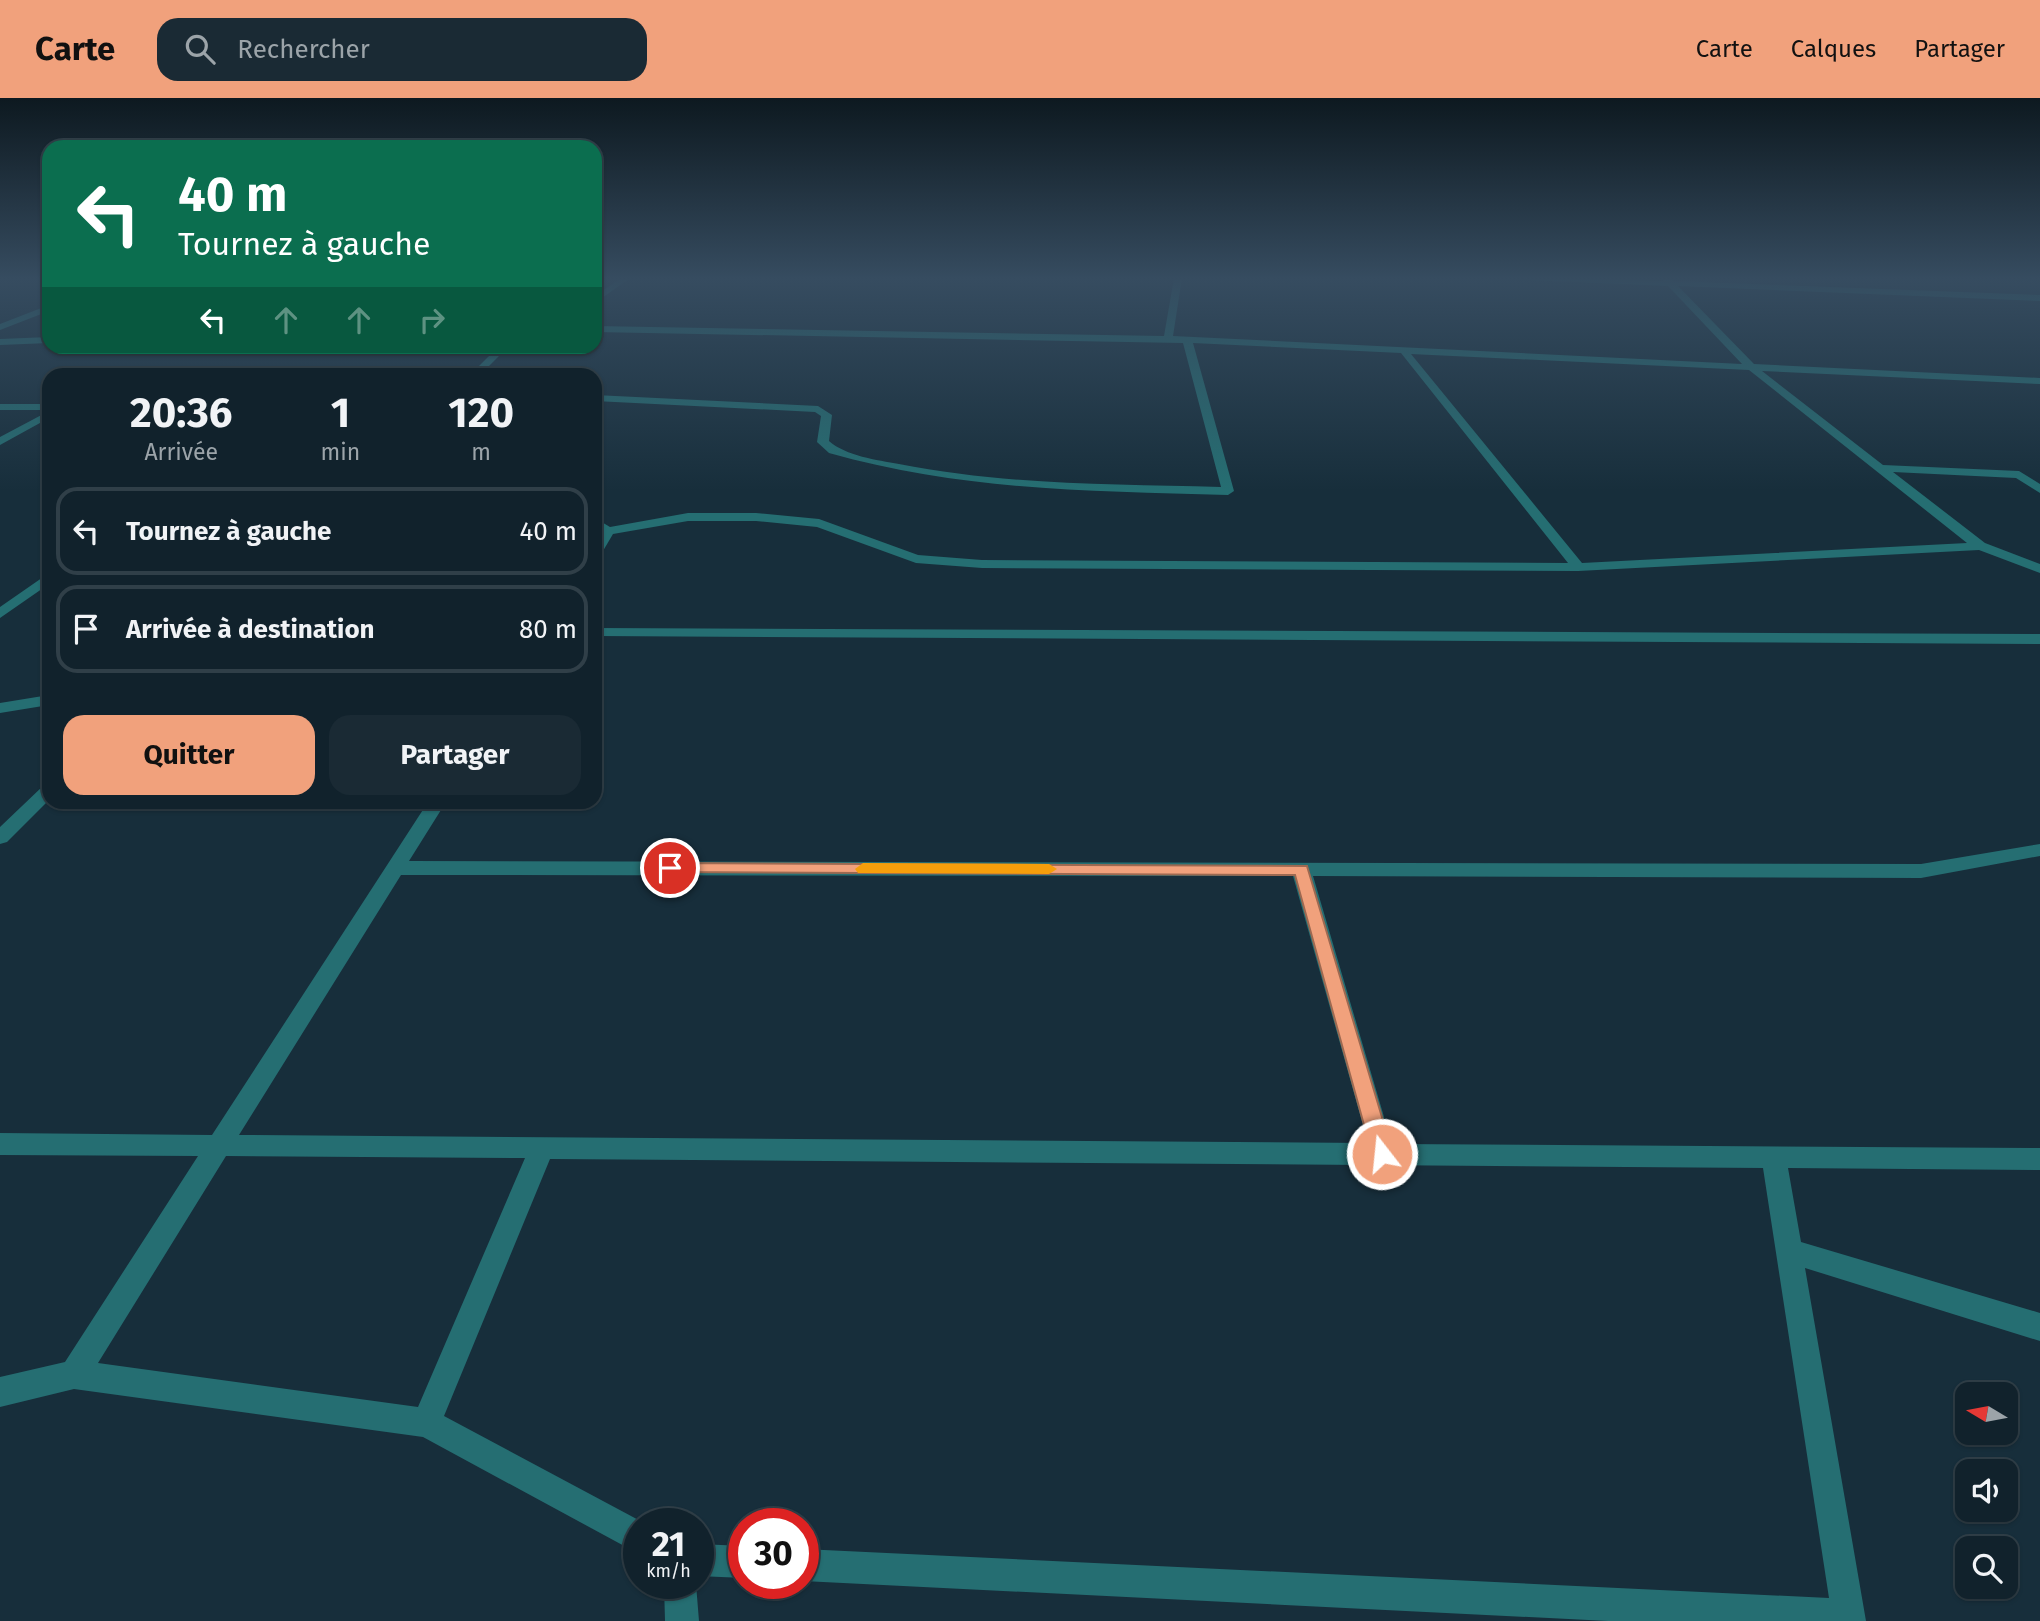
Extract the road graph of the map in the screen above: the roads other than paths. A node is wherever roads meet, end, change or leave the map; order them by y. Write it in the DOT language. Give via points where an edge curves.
graph roads {
  1 [pos="1190,349"];
  2 [pos="1366,349"];
  3 [pos="1733,349"];
  4 [pos="1404,351"];
  5 [pos="497,354"];
  6 [pos="1751,367"];
  7 [pos="482,368"];
  8 [pos="2040,381"];
  9 [pos="602,398"];
  10 [pos="0,407"];
  11 [pos="42,407"];
  12 [pos="42,418"];
  13 [pos="0,442"];
  14 [pos="1879,468"];
  15 [pos="2040,489"];
  16 [pos="602,527"];
  17 [pos="608,531"];
  18 [pos="602,541"];
  19 [pos="1980,546"];
  20 [pos="1578,567"];
  21 [pos="2040,569"];
  22 [pos="42,582"];
  23 [pos="0,614"];
  24 [pos="602,632"];
  25 [pos="2040,639"];
  26 [pos="42,701"];
  27 [pos="0,708"];
  28 [pos="42,797"];
  29 [pos="433,809"];
  30 [pos="0,838"];
  31 [pos="2040,850"];
  32 [pos="395,868"];
  33 [pos="1301,869"];
  34 [pos="0,1144"];
  35 [pos="219,1145"];
  36 [pos="542,1148"];
  37 [pos="1382,1154"];
  38 [pos="1774,1157"];
  39 [pos="2040,1159"];
  40 [pos="1790,1251"];
  41 [pos="2040,1327"];
  42 [pos="74,1374"];
  43 [pos="0,1392"];
  44 [pos="426,1423"];
  45 [pos="623,1529"];
  46 [pos="819,1566"];
  47 [pos="681,1599"];
  48 [pos="1849,1619"];
  49 [pos="682,1621"];
  1 -- 9 [label="street" via="1228,491 936,477 833,451 823,442 827,415 818,409"];
  2 -- 4 [label="street"];
  3 -- 6 [label="street"];
  4 -- 6 [label="street"];
  4 -- 20 [label="street"];
  5 -- 7 [label="street"];
  6 -- 8 [label="street"];
  6 -- 14 [label="street"];
  10 -- 11 [label="street"];
  12 -- 13 [label="street"];
  14 -- 15 [label="street" via="2019,475"];
  14 -- 19 [label="street"];
  16 -- 17 [label="street"];
  17 -- 18 [label="street"];
  17 -- 20 [label="street" via="688,517 756,517 819,523 916,559 982,564"];
  19 -- 20 [label="street"];
  19 -- 21 [label="street"];
  22 -- 23 [label="street"];
  24 -- 25 [label="street"];
  26 -- 27 [label="street"];
  28 -- 30 [label="street"];
  29 -- 32 [label="street"];
  31 -- 33 [label="street" via="1921,871"];
  32 -- 33 [label="street"];
  32 -- 35 [label="street"];
  33 -- 37 [label="street"];
  34 -- 35 [label="street"];
  35 -- 36 [label="street"];
  35 -- 42 [label="street"];
  36 -- 37 [label="street"];
  36 -- 44 [label="street"];
  37 -- 38 [label="street"];
  38 -- 39 [label="street"];
  38 -- 40 [label="street"];
  40 -- 41 [label="street"];
  40 -- 48 [label="street"];
  42 -- 43 [label="street"];
  42 -- 44 [label="street"];
  44 -- 45 [label="street"];
  46 -- 48 [label="street"];
  47 -- 49 [label="street"];
}
